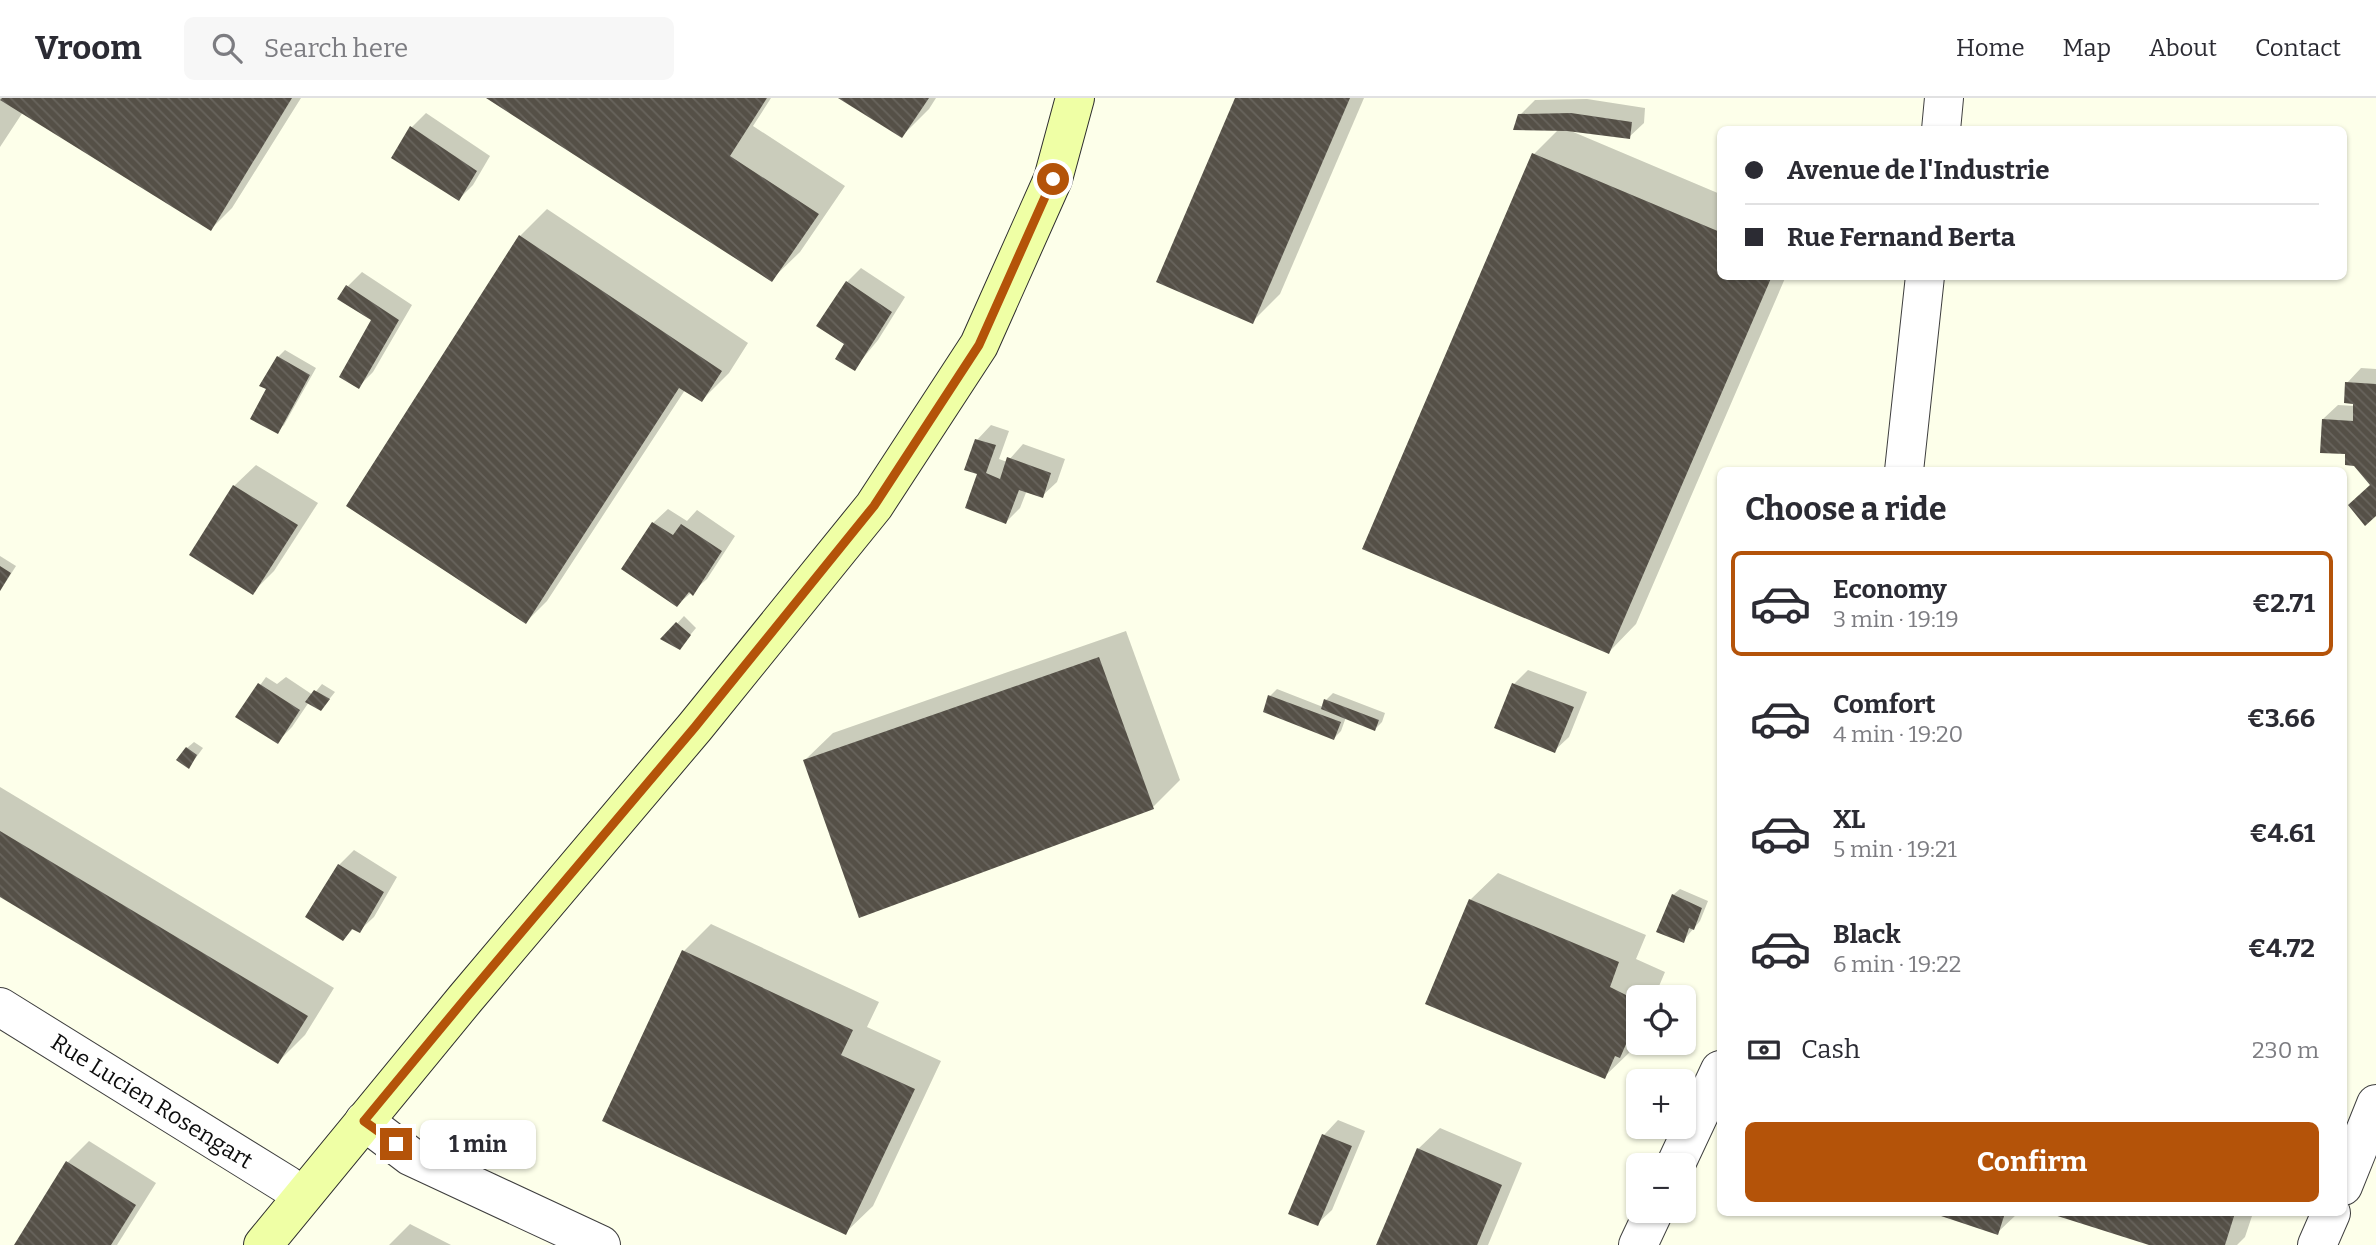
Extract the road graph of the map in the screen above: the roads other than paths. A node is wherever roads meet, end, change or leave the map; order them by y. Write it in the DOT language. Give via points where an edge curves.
graph roads {
  1 [pos="1075,98"];
  2 [pos="1944,98"];
  3 [pos="1941,126"];
  4 [pos="1925,280"];
  5 [pos="1904,467"];
  6 [pos="0,1007"];
  7 [pos="1717,1076"];
  8 [pos="2376,1104"];
  9 [pos="364,1121"];
  10 [pos="1681,1153"];
  11 [pos="2347,1176"];
  12 [pos="302,1196"];
  13 [pos="2330,1216"];
  14 [pos="1648,1223"];
  15 [pos="263,1245"];
  16 [pos="601,1245"];
  17 [pos="1638,1245"];
  18 [pos="2317,1245"];
  1 -- 9 [label="main road" via="1053,179 979,345 874,506"];
  2 -- 3 [label="street"];
  4 -- 5 [label="street"];
  6 -- 12 [label="street, Rue Lucien Rosengart"];
  7 -- 10 [label="street"];
  8 -- 11 [label="street"];
  9 -- 12 [label="main road"];
  9 -- 16 [label="street" via="410,1156"];
  12 -- 15 [label="main road"];
  13 -- 18 [label="street"];
  14 -- 17 [label="street"];
}
